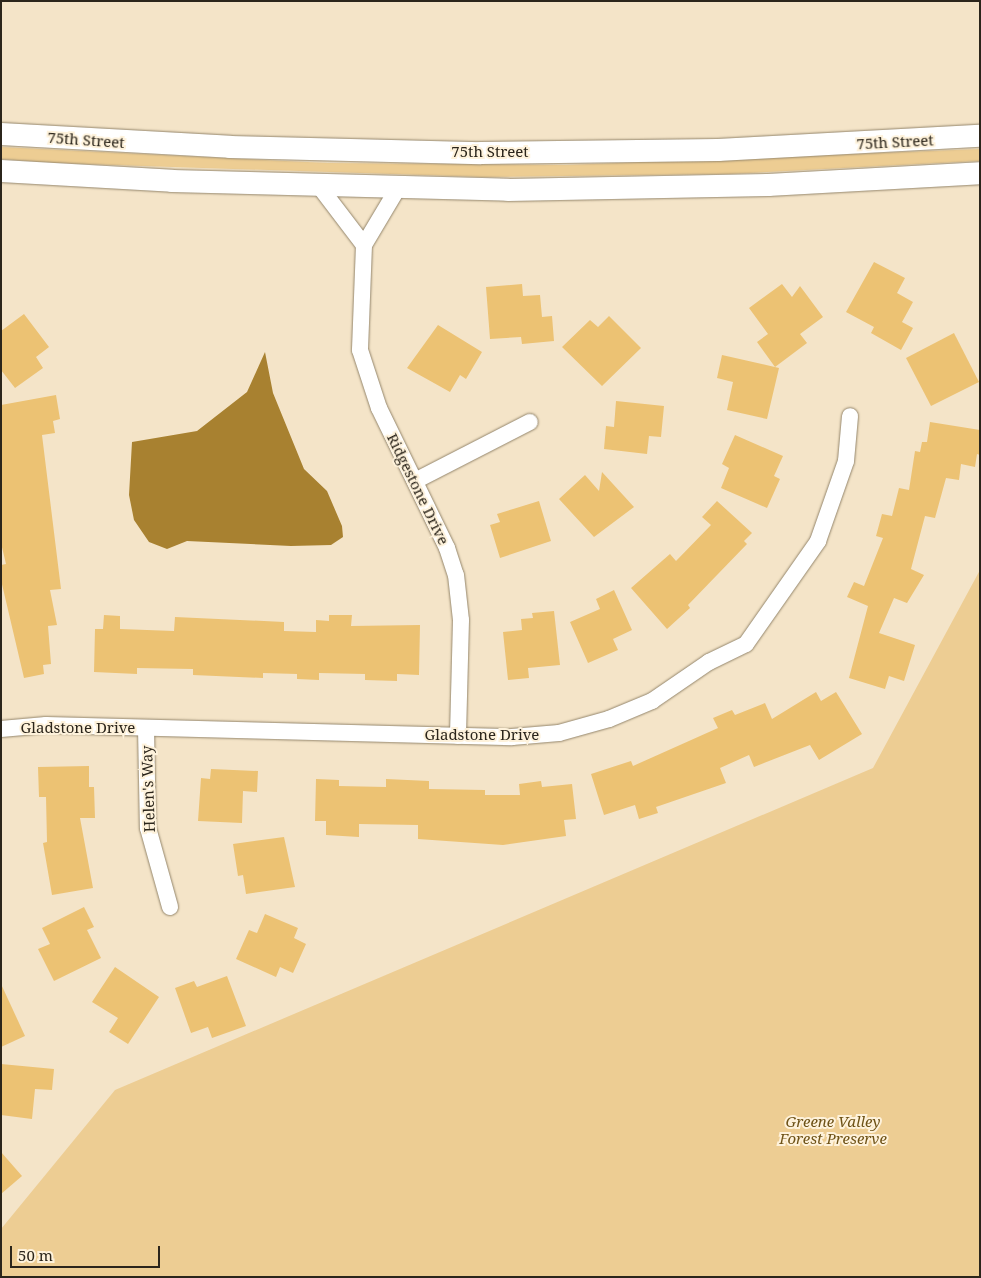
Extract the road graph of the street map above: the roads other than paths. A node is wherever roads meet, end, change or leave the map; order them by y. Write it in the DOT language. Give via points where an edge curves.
graph roads {
  1 [pos="1,134"];
  2 [pos="980,136"];
  3 [pos="1,172"];
  4 [pos="980,174"];
  5 [pos="319,186"];
  6 [pos="398,188"];
  7 [pos="364,245"];
  8 [pos="850,416"];
  9 [pos="530,422"];
  10 [pos="415,481"];
  11 [pos="146,728"];
  12 [pos="1,729"];
  13 [pos="458,736"];
  14 [pos="170,906"];
  1 -- 2 [label="main road, 75th Street" via="230,147 481,153 718,150"];
  3 -- 5 [label="main road"];
  4 -- 6 [label="main road" via="640,188"];
  5 -- 6 [label="main road"];
  5 -- 7 [label="street"];
  6 -- 7 [label="street, Ridgestone Drive"];
  7 -- 10 [label="street, Ridgestone Drive" via="360,350 378,408"];
  8 -- 13 [label="street, Gladstone Drive" via="846,461 818,541 746,644 709,662 652,701 610,720 535,736"];
  9 -- 10 [label="street"];
  10 -- 13 [label="street, Ridgestone Drive" via="448,548 459,594"];
  11 -- 12 [label="street, Gladstone Drive" via="46,726"];
  11 -- 13 [label="street, Gladstone Drive"];
  11 -- 14 [label="street, Helen's Way" via="148,828"];
}
